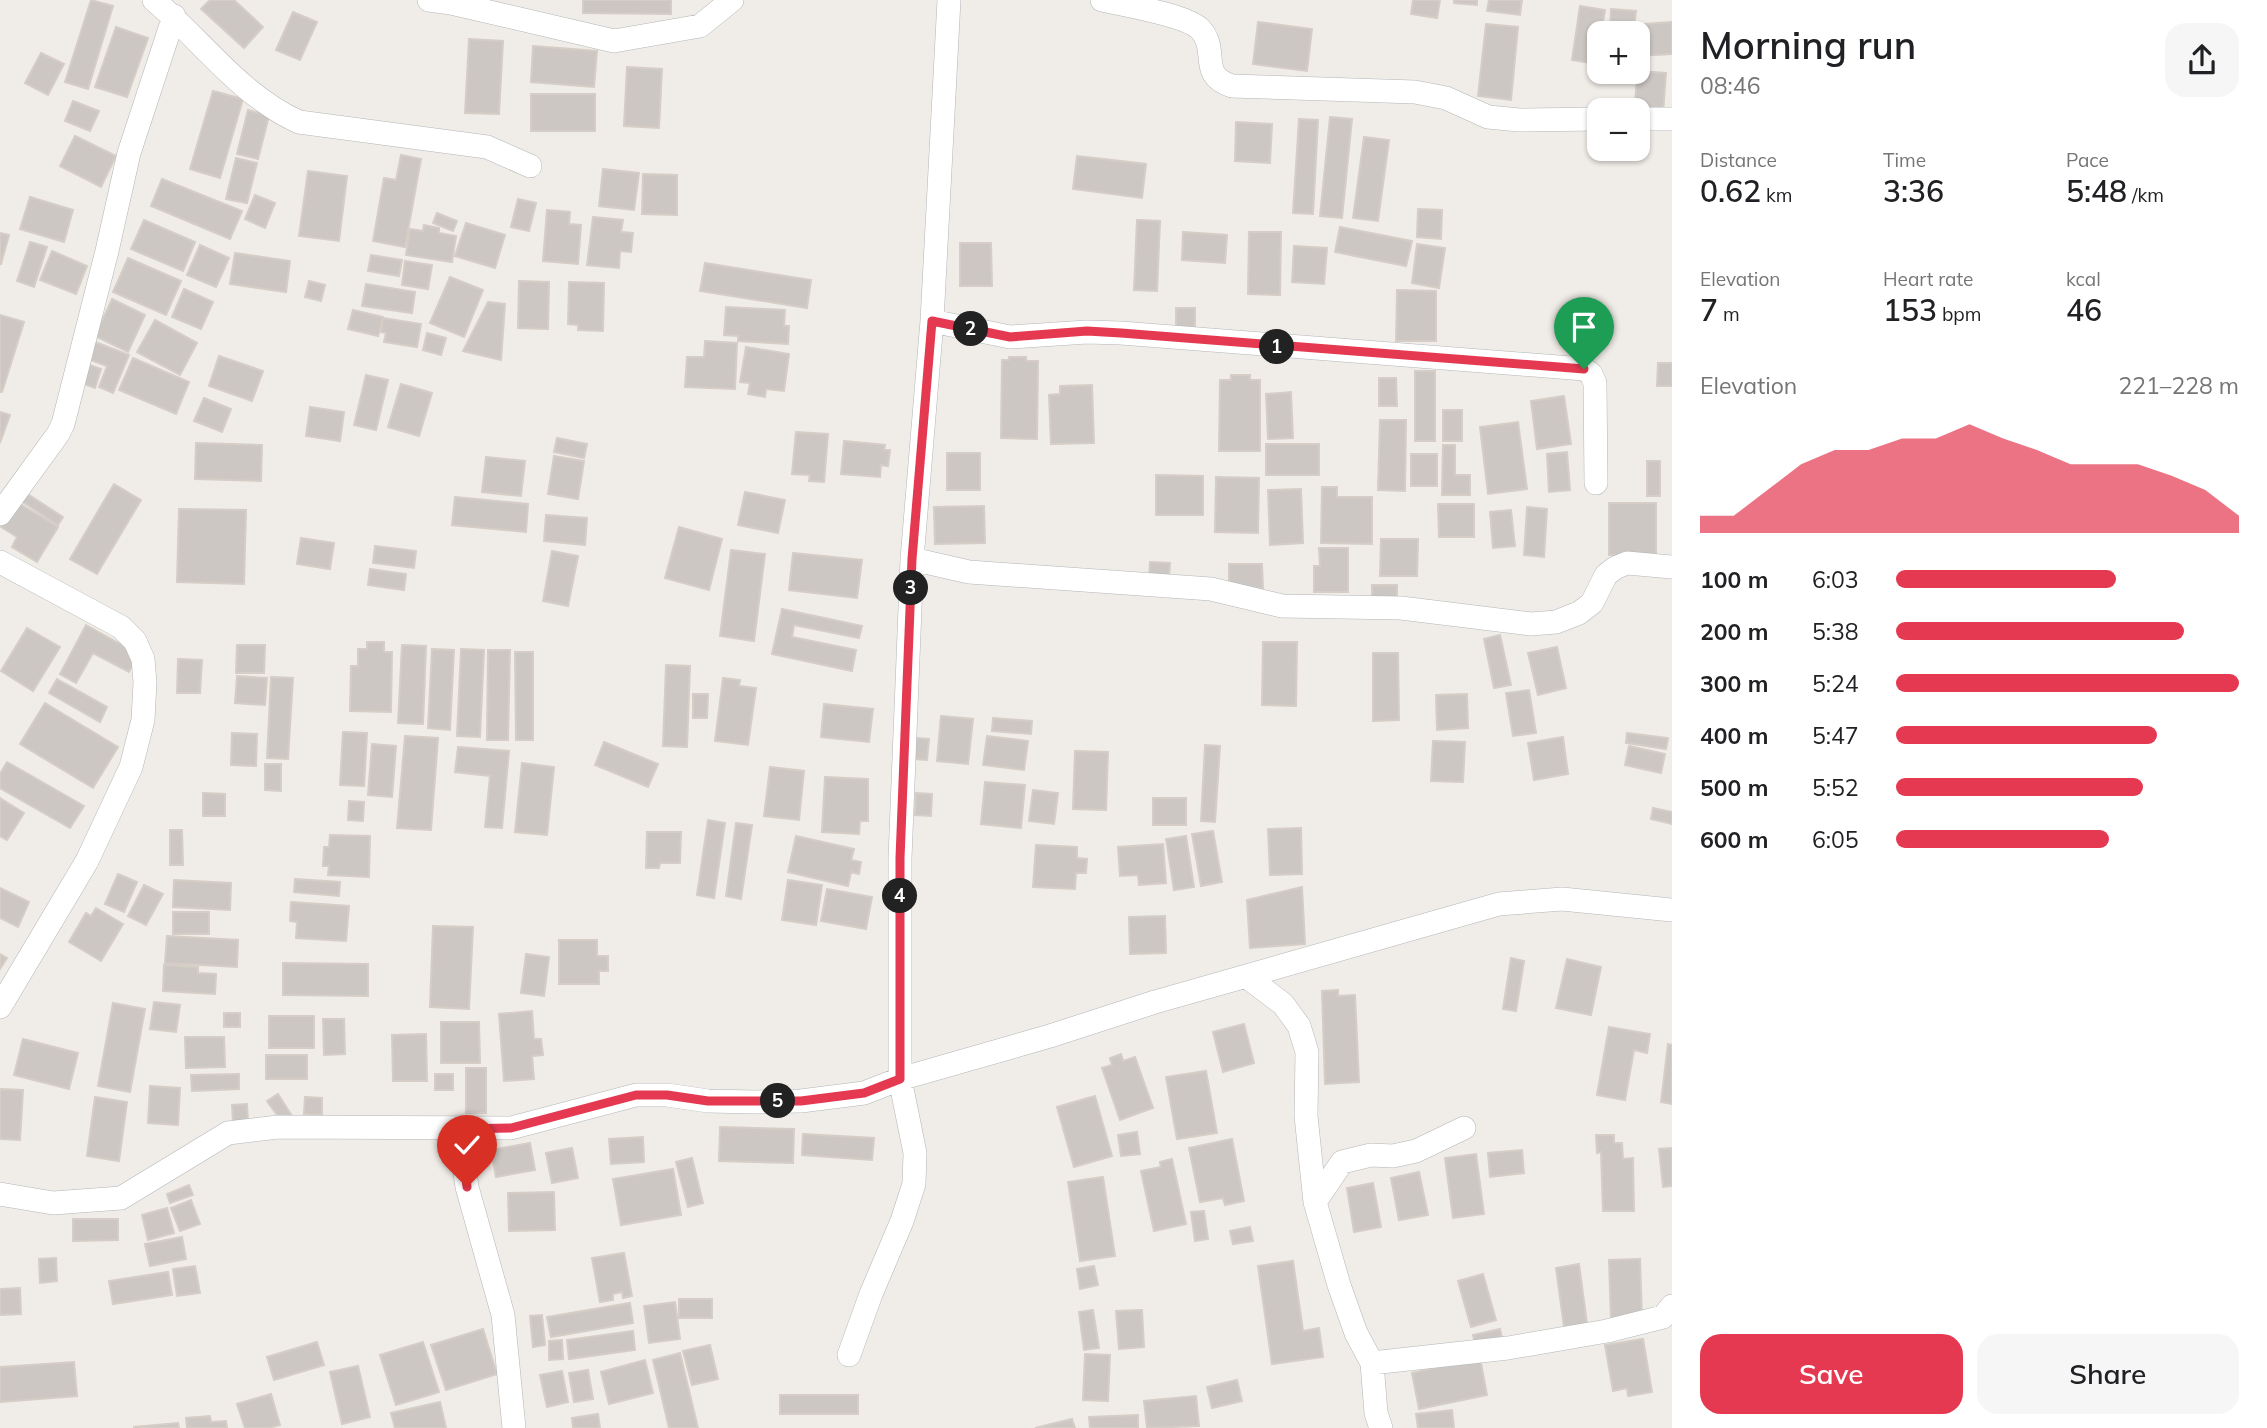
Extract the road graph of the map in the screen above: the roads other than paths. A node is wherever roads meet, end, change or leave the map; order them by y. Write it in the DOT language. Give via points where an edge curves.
graph roads {
  1 [pos="154,0"];
  2 [pos="429,0"];
  3 [pos="732,0"];
  4 [pos="949,0"];
  5 [pos="1102,0"];
  6 [pos="174,16"];
  7 [pos="1587,119"];
  8 [pos="1650,119"];
  9 [pos="1672,119"];
  10 [pos="530,166"];
  11 [pos="932,321"];
  12 [pos="1596,484"];
  13 [pos="0,514"];
  14 [pos="912,559"];
  15 [pos="0,562"];
  16 [pos="1672,567"];
  17 [pos="1672,910"];
  18 [pos="1247,977"];
  19 [pos="0,1007"];
  20 [pos="900,1079"];
  21 [pos="1464,1128"];
  22 [pos="460,1129"];
  23 [pos="0,1194"];
  24 [pos="1315,1202"];
  25 [pos="1672,1306"];
  26 [pos="849,1355"];
  27 [pos="1372,1363"];
  28 [pos="514,1428"];
  29 [pos="1381,1428"];
  1 -- 6 [label="street"];
  2 -- 3 [label="street" via="614,41 700,26"];
  4 -- 11 [label="street"];
  5 -- 7 [label="street" via="1182,19 1199,28 1206,37 1212,73 1232,86 1415,92 1446,98 1488,117"];
  6 -- 10 [label="street" via="258,99 299,122 487,147"];
  6 -- 13 [label="street" via="129,153 63,424"];
  8 -- 9 [label="street"];
  11 -- 12 [label="street" via="1010,337 1087,331 1584,369 1595,383"];
  11 -- 14 [label="street"];
  14 -- 16 [label="street" via="969,572 1211,589 1282,607 1401,608 1531,624 1556,622 1579,613 1592,603 1606,575 1627,563"];
  14 -- 20 [label="street" via="900,858"];
  15 -- 19 [label="street" via="121,627 135,641 143,659 145,682 143,720 131,767 87,861"];
  17 -- 18 [label="street" via="1562,899 1499,904"];
  18 -- 20 [label="street"];
  18 -- 24 [label="street" via="1283,1004 1299,1026 1307,1052 1306,1116"];
  20 -- 22 [label="street" via="864,1093 801,1101 636,1095 511,1128"];
  20 -- 26 [label="street" via="915,1153 914,1184"];
  21 -- 24 [label="street" via="1416,1151 1342,1161"];
  22 -- 23 [label="street" via="278,1128 228,1133 121,1198 53,1203"];
  22 -- 28 [label="street" via="467,1187 503,1315"];
  24 -- 27 [label="street" via="1339,1285"];
  25 -- 27 [label="street" via="1663,1317 1607,1331"];
  27 -- 29 [label="street"];
}
